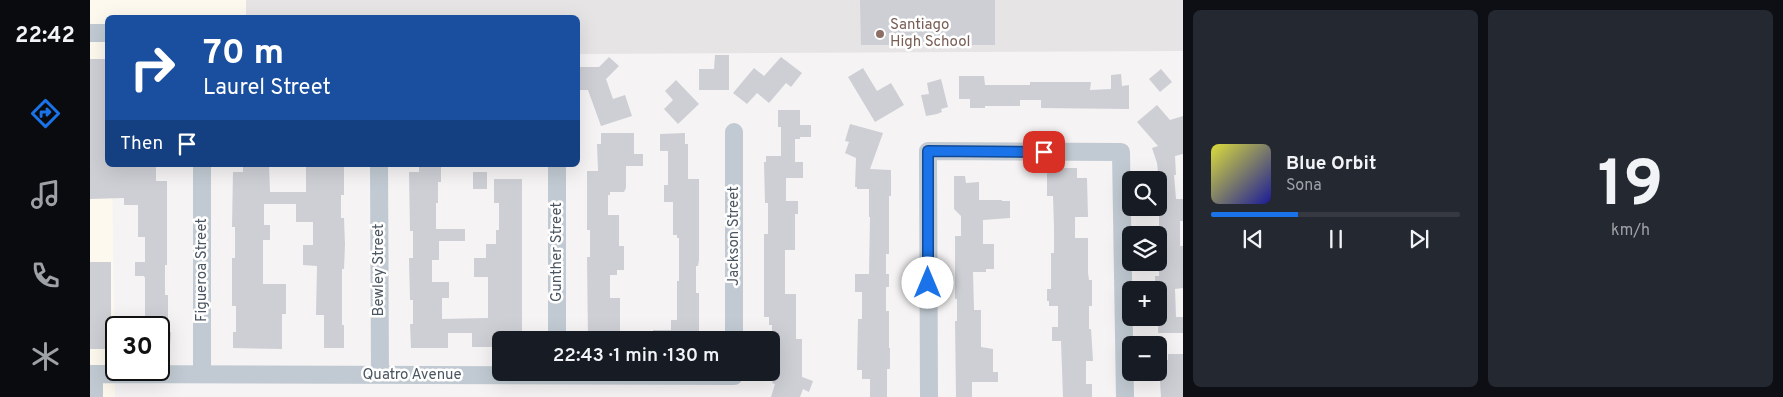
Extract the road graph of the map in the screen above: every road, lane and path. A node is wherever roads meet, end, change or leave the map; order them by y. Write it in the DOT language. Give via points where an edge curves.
graph roads {
  1 [pos="105,32"];
  2 [pos="90,33"];
  3 [pos="734,132"];
  4 [pos="202,167"];
  5 [pos="379,167"];
  6 [pos="557,167"];
  7 [pos="557,331"];
  8 [pos="734,331"];
  9 [pos="92,374"];
  10 [pos="202,374"];
  11 [pos="492,374"];
  12 [pos="380,375"];
  13 [pos="94,397"];
  14 [pos="929,397"];
  15 [pos="1125,397"];
  1 -- 2 [label="street"];
  3 -- 8 [label="street, Jackson Street"];
  4 -- 10 [label="street, Figueroa Street"];
  5 -- 12 [label="street, Bewley Street"];
  6 -- 7 [label="street, Gunther Street"];
  9 -- 10 [label="street, Quatro Avenue"];
  9 -- 13 [label="street"];
  10 -- 12 [label="street, Quatro Avenue"];
  11 -- 12 [label="street, Quatro Avenue"];
  14 -- 15 [label="street" via="928,151 1121,152"];
}
